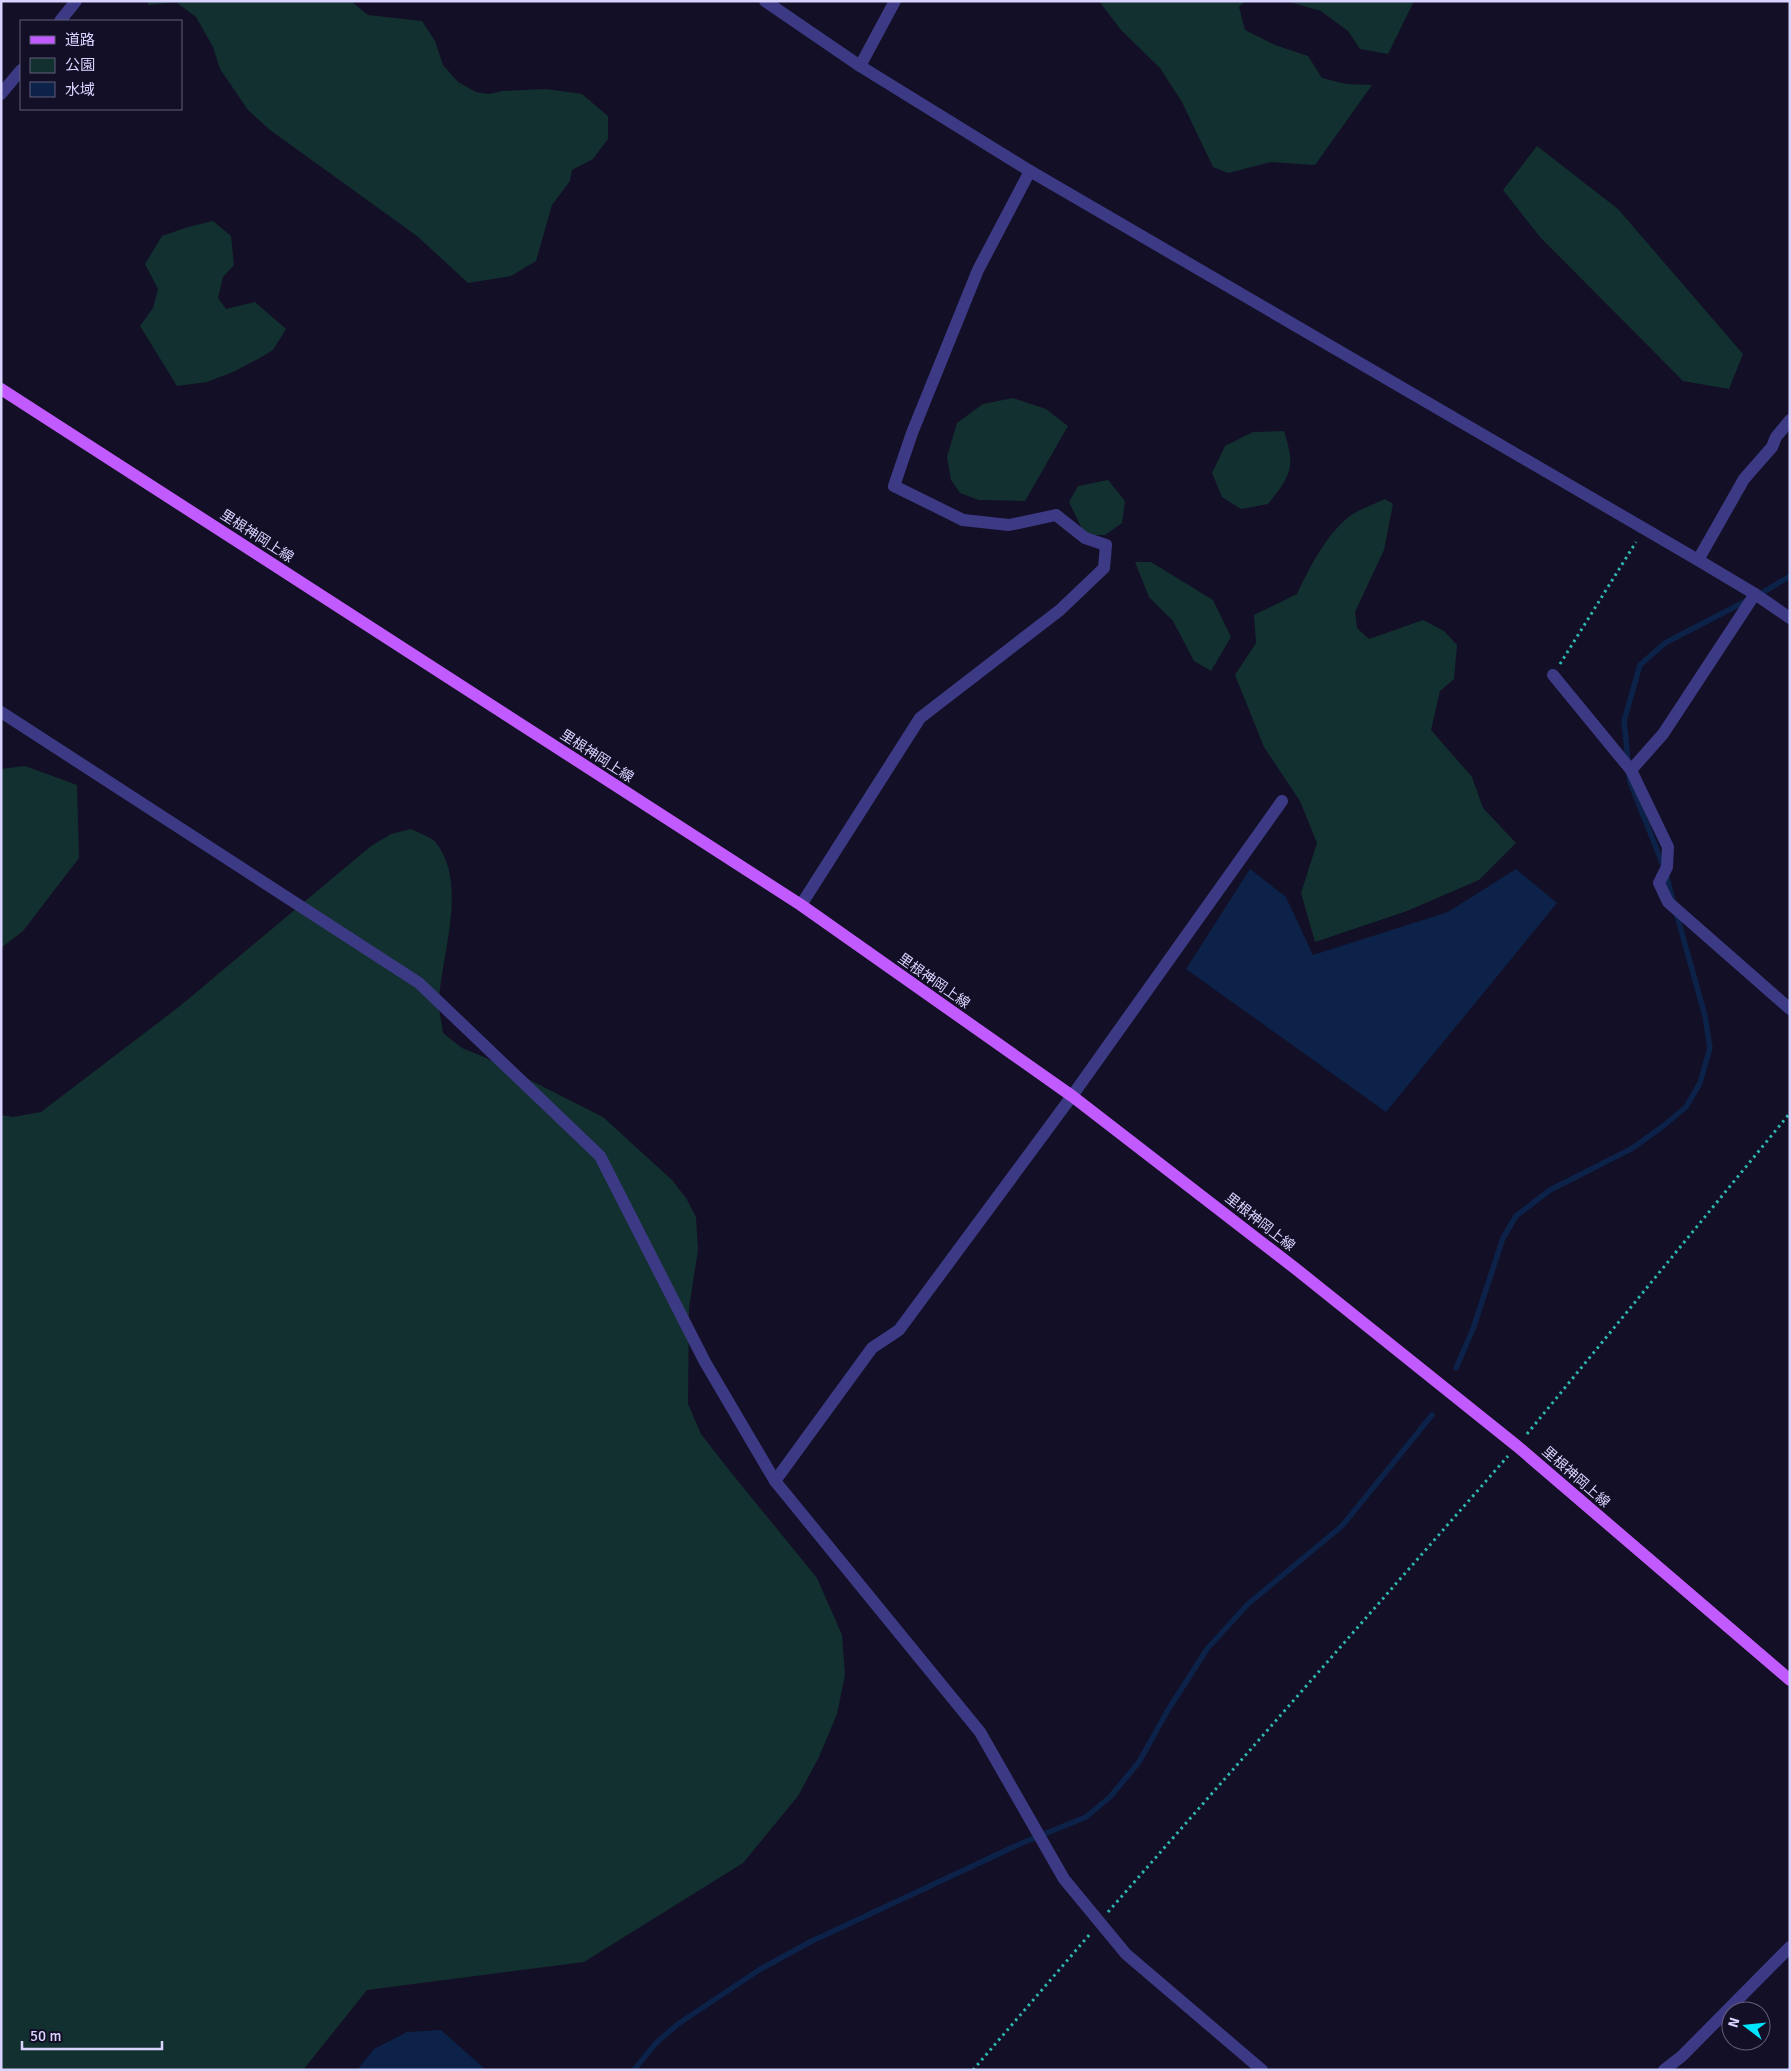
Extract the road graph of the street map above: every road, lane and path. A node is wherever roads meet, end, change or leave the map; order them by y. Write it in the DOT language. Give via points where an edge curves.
graph roads {
  1 [pos="76,1"];
  2 [pos="765,1"];
  3 [pos="895,1"];
  4 [pos="61,20"];
  5 [pos="860,66"];
  6 [pos="20,71"];
  7 [pos="1,94"];
  8 [pos="1030,171"];
  9 [pos="1,389"];
  10 [pos="1790,420"];
  11 [pos="1644,529"];
  12 [pos="1698,560"];
  13 [pos="1755,594"];
  14 [pos="1790,618"];
  15 [pos="1553,675"];
  16 [pos="1,712"];
  17 [pos="1631,770"];
  18 [pos="1282,801"];
  19 [pos="801,906"];
  20 [pos="1790,1009"];
  21 [pos="1072,1096"];
  22 [pos="1790,1114"];
  23 [pos="1517,1446"];
  24 [pos="775,1482"];
  25 [pos="1790,1680"];
  26 [pos="1100,1922"];
  27 [pos="1790,1947"];
  28 [pos="973,2070"];
  29 [pos="1262,2070"];
  30 [pos="1664,2070"];
  1 -- 4 [label="street"];
  2 -- 5 [label="street"];
  3 -- 5 [label="street"];
  5 -- 8 [label="street"];
  6 -- 7 [label="street"];
  8 -- 11 [label="street"];
  8 -- 19 [label="street" via="978,270 894,486 963,520 1009,525 1056,515 1085,538 1106,545 1104,568 1060,610 920,718"];
  9 -- 19 [label="main road, 里根神岡上線"];
  10 -- 12 [label="street" via="1744,479"];
  11 -- 12 [label="street"];
  11 -- 15 [label="path"];
  12 -- 13 [label="street"];
  13 -- 14 [label="street"];
  13 -- 17 [label="street" via="1663,734"];
  15 -- 17 [label="street"];
  16 -- 24 [label="street" via="419,983 600,1156 705,1362"];
  17 -- 20 [label="street" via="1668,847 1667,867 1659,883 1668,902"];
  18 -- 21 [label="street"];
  19 -- 21 [label="main road, 里根神岡上線"];
  21 -- 23 [label="main road, 里根神岡上線"];
  21 -- 24 [label="street" via="899,1330 872,1348"];
  22 -- 23 [label="path"];
  23 -- 25 [label="main road, 里根神岡上線"];
  23 -- 26 [label="path"];
  24 -- 26 [label="street" via="980,1732 1064,1878"];
  26 -- 28 [label="path"];
  26 -- 29 [label="street" via="1126,1954"];
  27 -- 30 [label="street" via="1682,2056"];
}
